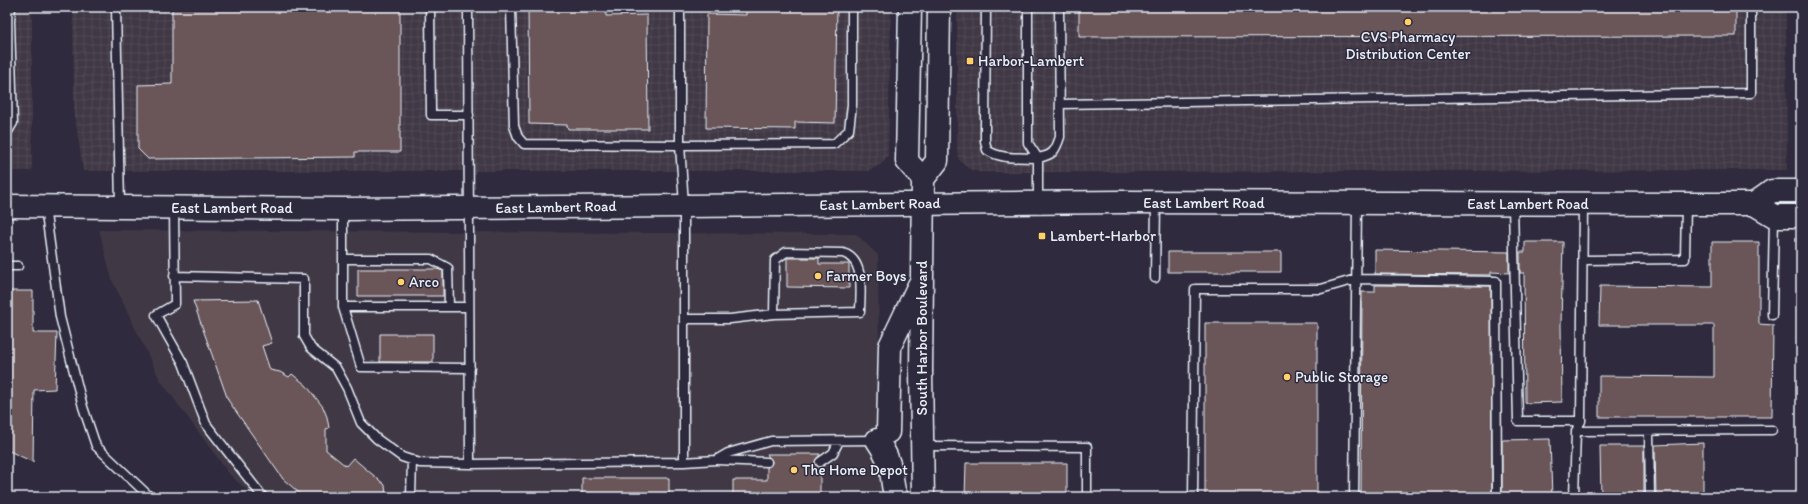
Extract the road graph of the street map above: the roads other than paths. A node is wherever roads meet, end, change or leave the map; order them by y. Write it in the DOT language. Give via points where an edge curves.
graph roads {
  1 [pos="10,7"];
  2 [pos="116,7"];
  3 [pos="430,7"];
  4 [pos="468,7"];
  5 [pos="511,7"];
  6 [pos="680,7"];
  7 [pos="852,7"];
  8 [pos="910,7"];
  9 [pos="939,7"];
  10 [pos="986,7"];
  11 [pos="1028,7"];
  12 [pos="1059,7"];
  13 [pos="1751,7"];
  14 [pos="8,21"];
  15 [pos="1060,104"];
  16 [pos="469,115"];
  17 [pos="7,133"];
  18 [pos="680,145"];
  19 [pos="1038,158"];
  20 [pos="923,180"];
  21 [pos="1801,190"];
  22 [pos="1038,203"];
  23 [pos="1156,203"];
  24 [pos="1357,203"];
  25 [pos="923,204"];
  26 [pos="1514,204"];
  27 [pos="1583,204"];
  28 [pos="1686,204"];
  29 [pos="1754,204"];
  30 [pos="684,205"];
  31 [pos="7,206"];
  32 [pos="45,206"];
  33 [pos="120,207"];
  34 [pos="174,208"];
  35 [pos="469,208"];
  36 [pos="343,209"];
  37 [pos="1774,216"];
  38 [pos="1801,216"];
  39 [pos="343,259"];
  40 [pos="1584,260"];
  41 [pos="7,266"];
  42 [pos="18,266"];
  43 [pos="174,276"];
  44 [pos="1155,278"];
  45 [pos="922,279"];
  46 [pos="1356,279"];
  47 [pos="343,307"];
  48 [pos="449,307"];
  49 [pos="469,307"];
  50 [pos="774,314"];
  51 [pos="1772,315"];
  52 [pos="684,319"];
  53 [pos="470,368"];
  54 [pos="1581,421"];
  55 [pos="1772,430"];
  56 [pos="1576,431"];
  57 [pos="1649,431"];
  58 [pos="882,436"];
  59 [pos="839,441"];
  60 [pos="922,446"];
  61 [pos="412,460"];
  62 [pos="716,460"];
  63 [pos="684,462"];
  64 [pos="767,462"];
  65 [pos="820,462"];
  66 [pos="470,464"];
  67 [pos="150,497"];
  68 [pos="263,497"];
  69 [pos="411,497"];
  70 [pos="897,497"];
  71 [pos="923,497"];
  72 [pos="1087,497"];
  73 [pos="1193,497"];
  74 [pos="1354,497"];
  75 [pos="1497,497"];
  76 [pos="1574,497"];
  77 [pos="1650,497"];
  1 -- 14 [label="lane"];
  2 -- 33 [label="lane"];
  3 -- 16 [label="lane" via="430,115"];
  4 -- 16 [label="lane"];
  5 -- 18 [label="lane" via="514,126 524,144"];
  6 -- 18 [label="lane"];
  7 -- 18 [label="lane" via="852,105 849,130 834,144"];
  8 -- 20 [label="main road" via="907,161"];
  9 -- 20 [label="main road" via="937,161"];
  10 -- 19 [label="lane" via="987,150 1006,157"];
  11 -- 19 [label="lane" via="1028,143"];
  12 -- 15 [label="lane"];
  13 -- 15 [label="lane" via="1751,93"];
  14 -- 17 [label="lane" via="13,123"];
  15 -- 19 [label="lane" via="1060,137 1056,147 1050,155"];
  16 -- 35 [label="lane"];
  18 -- 30 [label="lane"];
  19 -- 22 [label="lane"];
  20 -- 25 [label="main road, South Harbor Boulevard"];
  21 -- 29 [label="main road" via="1772,190"];
  22 -- 23 [label="main road, East Lambert Road"];
  22 -- 25 [label="main road, East Lambert Road"];
  23 -- 24 [label="main road, East Lambert Road"];
  23 -- 44 [label="lane"];
  24 -- 26 [label="main road, East Lambert Road"];
  24 -- 46 [label="lane"];
  25 -- 30 [label="main road, East Lambert Road"];
  25 -- 45 [label="main road, South Harbor Boulevard"];
  26 -- 27 [label="main road, East Lambert Road"];
  26 -- 54 [label="lane" via="1518,421"];
  27 -- 28 [label="main road, East Lambert Road"];
  27 -- 40 [label="lane"];
  28 -- 29 [label="main road, East Lambert Road"];
  28 -- 40 [label="lane" via="1685,259"];
  29 -- 37 [label="main road"];
  30 -- 35 [label="main road, East Lambert Road"];
  30 -- 52 [label="lane"];
  31 -- 32 [label="main road, East Lambert Road"];
  32 -- 33 [label="main road, East Lambert Road"];
  32 -- 67 [label="lane" via="60,318 96,446"];
  33 -- 34 [label="main road, East Lambert Road"];
  34 -- 36 [label="main road, East Lambert Road"];
  34 -- 43 [label="lane"];
  35 -- 36 [label="main road, East Lambert Road"];
  35 -- 49 [label="lane"];
  36 -- 39 [label="lane"];
  37 -- 38 [label="main road"];
  37 -- 51 [label="lane"];
  39 -- 47 [label="lane"];
  39 -- 48 [label="lane" via="430,259 448,268"];
  40 -- 54 [label="lane"];
  41 -- 42 [label="lane"];
  43 -- 61 [label="lane" via="304,279 304,336 311,348 336,368 347,388 360,423 402,457"];
  43 -- 68 [label="lane" via="175,304 156,315 183,363 206,424"];
  45 -- 58 [label="main road" via="890,346"];
  45 -- 60 [label="main road, South Harbor Boulevard"];
  46 -- 73 [label="lane" via="1321,289 1195,289"];
  46 -- 74 [label="lane"];
  46 -- 75 [label="lane" via="1496,281"];
  47 -- 48 [label="lane"];
  47 -- 53 [label="lane" via="361,367"];
  48 -- 49 [label="lane"];
  49 -- 53 [label="lane"];
  50 -- 50 [label="lane" via="860,312 860,280 858,267 852,257 843,253 781,254 775,260"];
  50 -- 52 [label="lane" via="730,319"];
  52 -- 63 [label="lane"];
  53 -- 66 [label="lane"];
  54 -- 56 [label="lane"];
  55 -- 57 [label="lane"];
  56 -- 57 [label="lane"];
  56 -- 76 [label="lane"];
  57 -- 77 [label="lane"];
  58 -- 59 [label="lane"];
  58 -- 70 [label="main road"];
  59 -- 62 [label="lane" via="771,442"];
  59 -- 65 [label="lane" via="833,453"];
  60 -- 71 [label="main road, South Harbor Boulevard"];
  60 -- 72 [label="lane" via="1087,447"];
  61 -- 66 [label="lane" via="420,463"];
  61 -- 69 [label="lane"];
  62 -- 63 [label="lane"];
  62 -- 64 [label="lane"];
  63 -- 66 [label="lane"];
}
